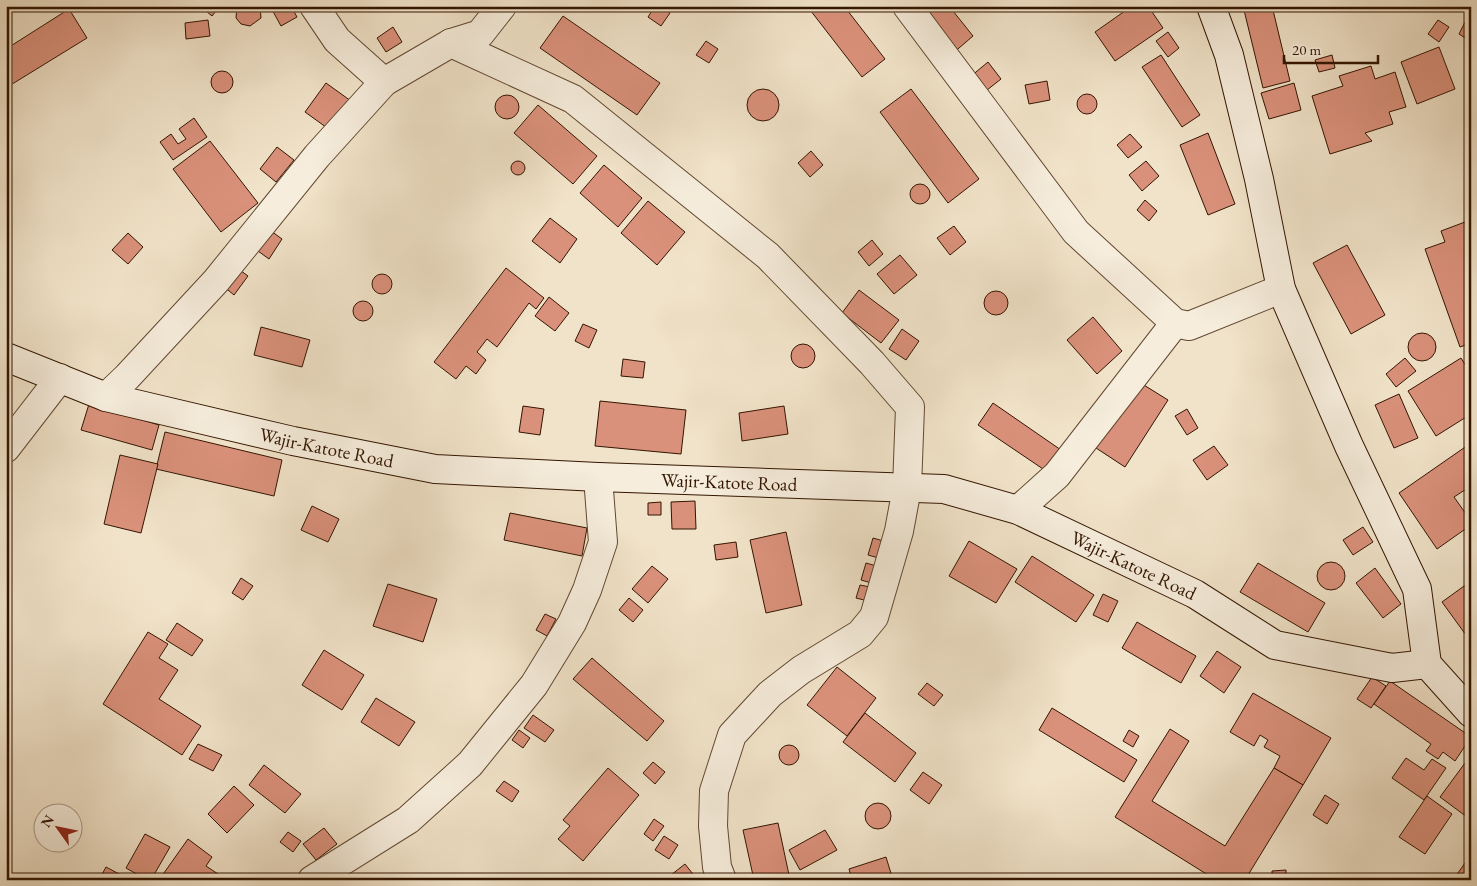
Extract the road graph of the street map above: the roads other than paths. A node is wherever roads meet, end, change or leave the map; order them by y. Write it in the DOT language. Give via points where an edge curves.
graph roads {
  1 [pos="314,6"];
  2 [pos="502,6"];
  3 [pos="907,6"];
  4 [pos="1211,6"];
  5 [pos="451,43"];
  6 [pos="384,82"];
  7 [pos="1281,289"];
  8 [pos="1175,322"];
  9 [pos="6,357"];
  10 [pos="60,378"];
  11 [pos="106,397"];
  12 [pos="6,448"];
  13 [pos="598,477"];
  14 [pos="908,488"];
  15 [pos="1018,510"];
  16 [pos="1427,664"];
  17 [pos="1471,713"];
  18 [pos="312,880"];
  19 [pos="722,880"];
  1 -- 6 [label="street" via="338,40"];
  2 -- 5 [label="street" via="480,34"];
  3 -- 8 [label="street" via="1076,232"];
  4 -- 7 [label="street" via="1229,55"];
  5 -- 6 [label="street"];
  5 -- 14 [label="street" via="573,99 768,256 910,407"];
  6 -- 11 [label="street" via="317,156 216,282"];
  7 -- 8 [label="street" via="1189,326"];
  7 -- 16 [label="street" via="1349,446 1417,589"];
  8 -- 15 [label="street" via="1057,475"];
  9 -- 10 [label="street, Wajir-Katote Road"];
  10 -- 11 [label="street, Wajir-Katote Road"];
  10 -- 12 [label="street"];
  11 -- 13 [label="street, Wajir-Katote Road" via="293,441 435,469"];
  13 -- 14 [label="street, Wajir-Katote Road"];
  13 -- 18 [label="street" via="603,542 572,623 534,685 470,764 408,820"];
  14 -- 15 [label="street, Wajir-Katote Road" via="944,489"];
  14 -- 19 [label="street" via="899,532 874,617 860,634 801,670 770,694 732,735 714,791 713,826 717,867"];
  15 -- 16 [label="street, Wajir-Katote Road" via="1195,594 1275,646 1392,668"];
  16 -- 17 [label="street"];
}
